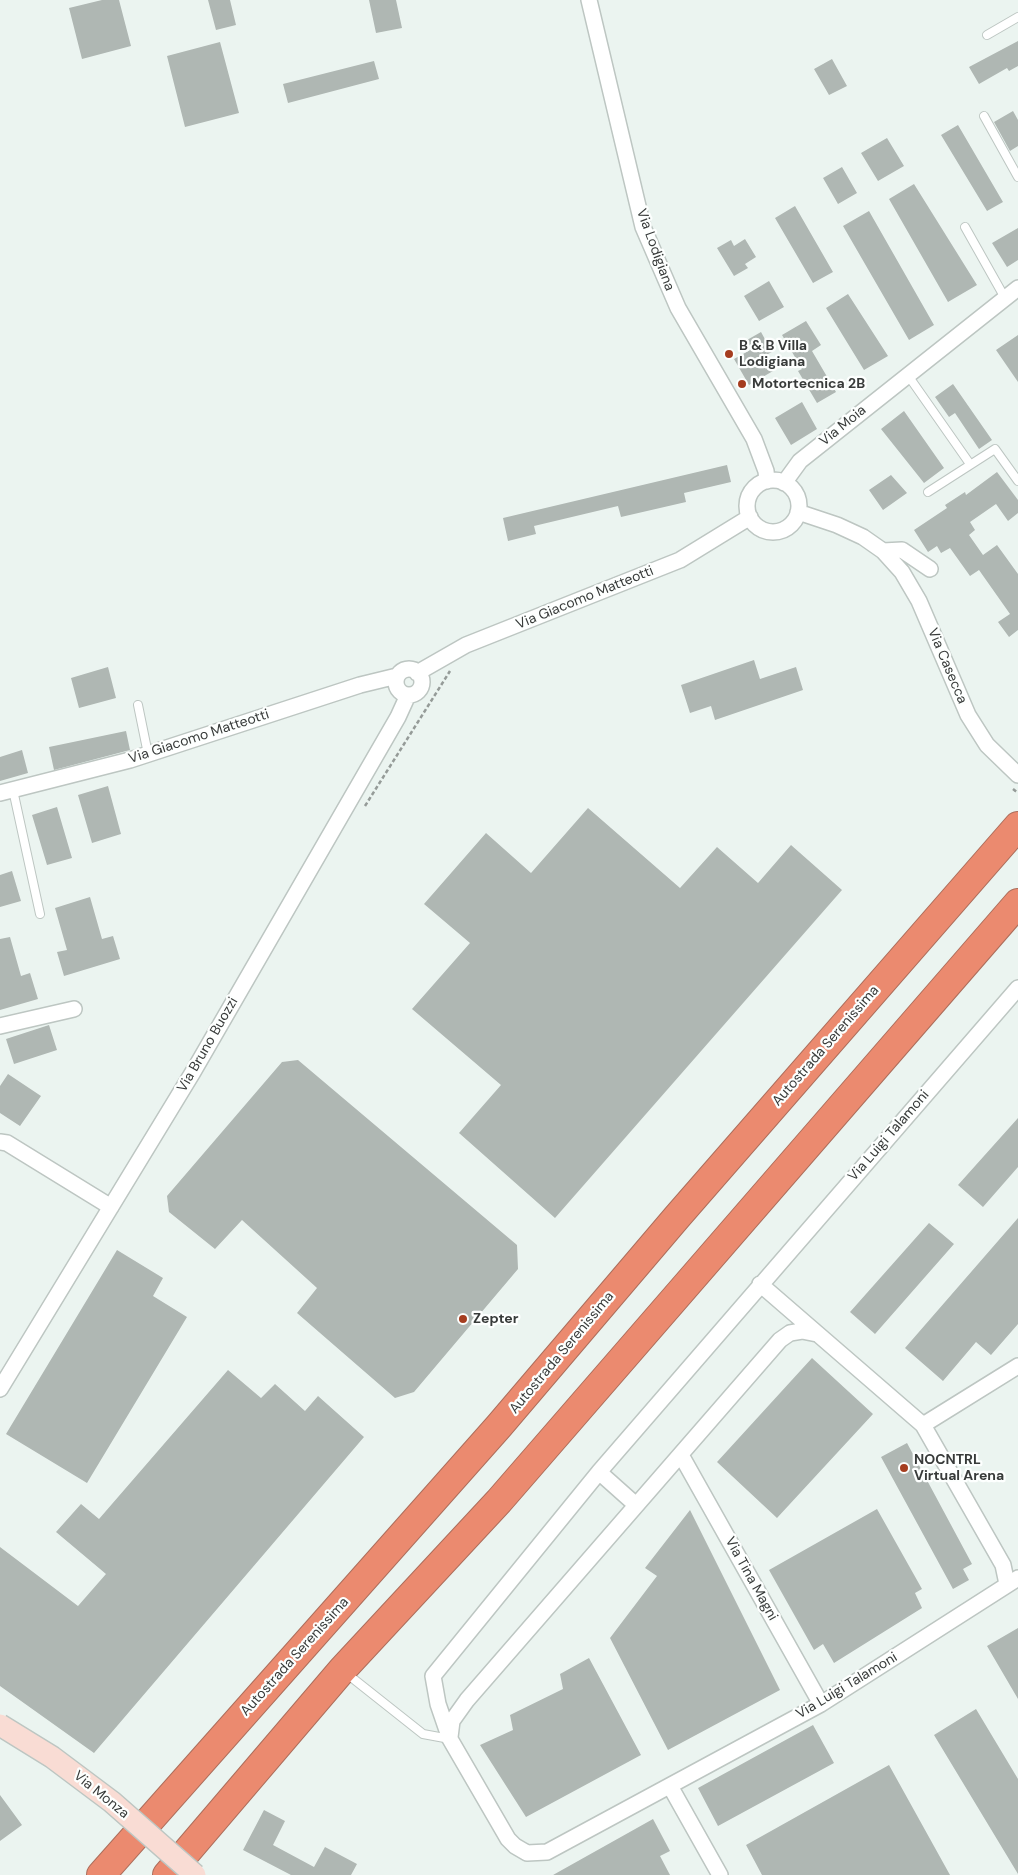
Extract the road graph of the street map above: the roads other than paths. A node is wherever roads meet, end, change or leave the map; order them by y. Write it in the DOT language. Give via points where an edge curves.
graph roads {
  1 [pos="589,0"];
  2 [pos="1018,17"];
  3 [pos="987,36"];
  4 [pos="984,116"];
  5 [pos="1018,177"];
  6 [pos="965,227"];
  7 [pos="1018,288"];
  8 [pos="1005,298"];
  9 [pos="907,374"];
  10 [pos="970,464"];
  11 [pos="768,481"];
  12 [pos="1018,481"];
  13 [pos="784,483"];
  14 [pos="928,492"];
  15 [pos="798,512"];
  16 [pos="750,518"];
  17 [pos="883,551"];
  18 [pos="930,569"];
  19 [pos="417,672"];
  20 [pos="397,676"];
  21 [pos="408,695"];
  22 [pos="138,704"];
  23 [pos="148,754"];
  24 [pos="1016,783"];
  25 [pos="7,791"];
  26 [pos="1018,826"];
  27 [pos="1018,903"];
  28 [pos="40,914"];
  29 [pos="1018,988"];
  30 [pos="74,1009"];
  31 [pos="0,1026"];
  32 [pos="0,1142"];
  33 [pos="111,1207"];
  34 [pos="760,1284"];
  35 [pos="817,1334"];
  36 [pos="1018,1366"];
  37 [pos="0,1389"];
  38 [pos="922,1424"];
  39 [pos="681,1455"];
  40 [pos="599,1472"];
  41 [pos="636,1505"];
  42 [pos="1012,1581"];
  43 [pos="342,1670"];
  44 [pos="821,1704"];
  45 [pos="0,1724"];
  46 [pos="450,1739"];
  47 [pos="670,1786"];
  48 [pos="101,1875"];
  49 [pos="167,1875"];
  50 [pos="195,1875"];
  51 [pos="720,1875"];
  1 -- 11 [label="street, Via Lodigiana" via="643,227 678,308 754,439"];
  2 -- 3 [label="lane"];
  4 -- 5 [label="lane"];
  6 -- 8 [label="lane"];
  7 -- 8 [label="street, Via Moia"];
  8 -- 9 [label="street, Via Moia"];
  9 -- 10 [label="lane"];
  9 -- 13 [label="street, Via Moia" via="800,461"];
  10 -- 12 [label="lane" via="995,450"];
  10 -- 14 [label="lane"];
  11 -- 13 [label="street"];
  11 -- 16 [label="street" via="752,491 748,500"];
  13 -- 15 [label="street" via="797,495"];
  15 -- 16 [label="street" via="790,526 776,532 761,529"];
  15 -- 17 [label="street, Via Casecca" via="855,532"];
  16 -- 19 [label="street, Via Giacomo Matteotti" via="680,560 466,644"];
  17 -- 18 [label="street, Via Casecca" via="902,550"];
  17 -- 24 [label="street, Via Casecca" via="902,572 919,601 968,715"];
  19 -- 20 [label="street, Via Giacomo Matteotti" via="407,669"];
  19 -- 21 [label="street" via="421,686 416,693"];
  20 -- 21 [label="street" via="398,689"];
  20 -- 23 [label="street, Via Giacomo Matteotti"];
  21 -- 33 [label="street, Via Bruno Buozzi" via="193,1072"];
  22 -- 23 [label="lane"];
  23 -- 25 [label="street, Via Giacomo Matteotti"];
  25 -- 28 [label="lane"];
  26 -- 48 [label="highway, Autostrada Serenissima" via="499,1426"];
  27 -- 43 [label="highway" via="500,1501"];
  29 -- 34 [label="street, Via Luigi Talamoni"];
  30 -- 31 [label="street"];
  32 -- 33 [label="street"];
  33 -- 37 [label="street, Via Bruno Buozzi"];
  34 -- 35 [label="street"];
  34 -- 40 [label="street, Via Luigi Talamoni"];
  35 -- 38 [label="street"];
  35 -- 39 [label="street" via="802,1331 790,1333 780,1340"];
  36 -- 38 [label="street"];
  38 -- 42 [label="street"];
  39 -- 41 [label="street"];
  39 -- 44 [label="street, Via Tina Magni"];
  40 -- 41 [label="street"];
  40 -- 46 [label="street, Via Luigi Talamoni" via="433,1676"];
  41 -- 46 [label="street" via="458,1712 452,1721"];
  42 -- 44 [label="street, Via Luigi Talamoni" via="992,1597"];
  43 -- 46 [label="lane" via="423,1734"];
  43 -- 49 [label="highway"];
  44 -- 47 [label="street, Via Luigi Talamoni"];
  45 -- 50 [label="street, Via Monza, bridge" via="104,1796"];
  46 -- 47 [label="street, Via Luigi Talamoni" via="508,1839 527,1853 546,1852"];
  47 -- 51 [label="street"];
}
